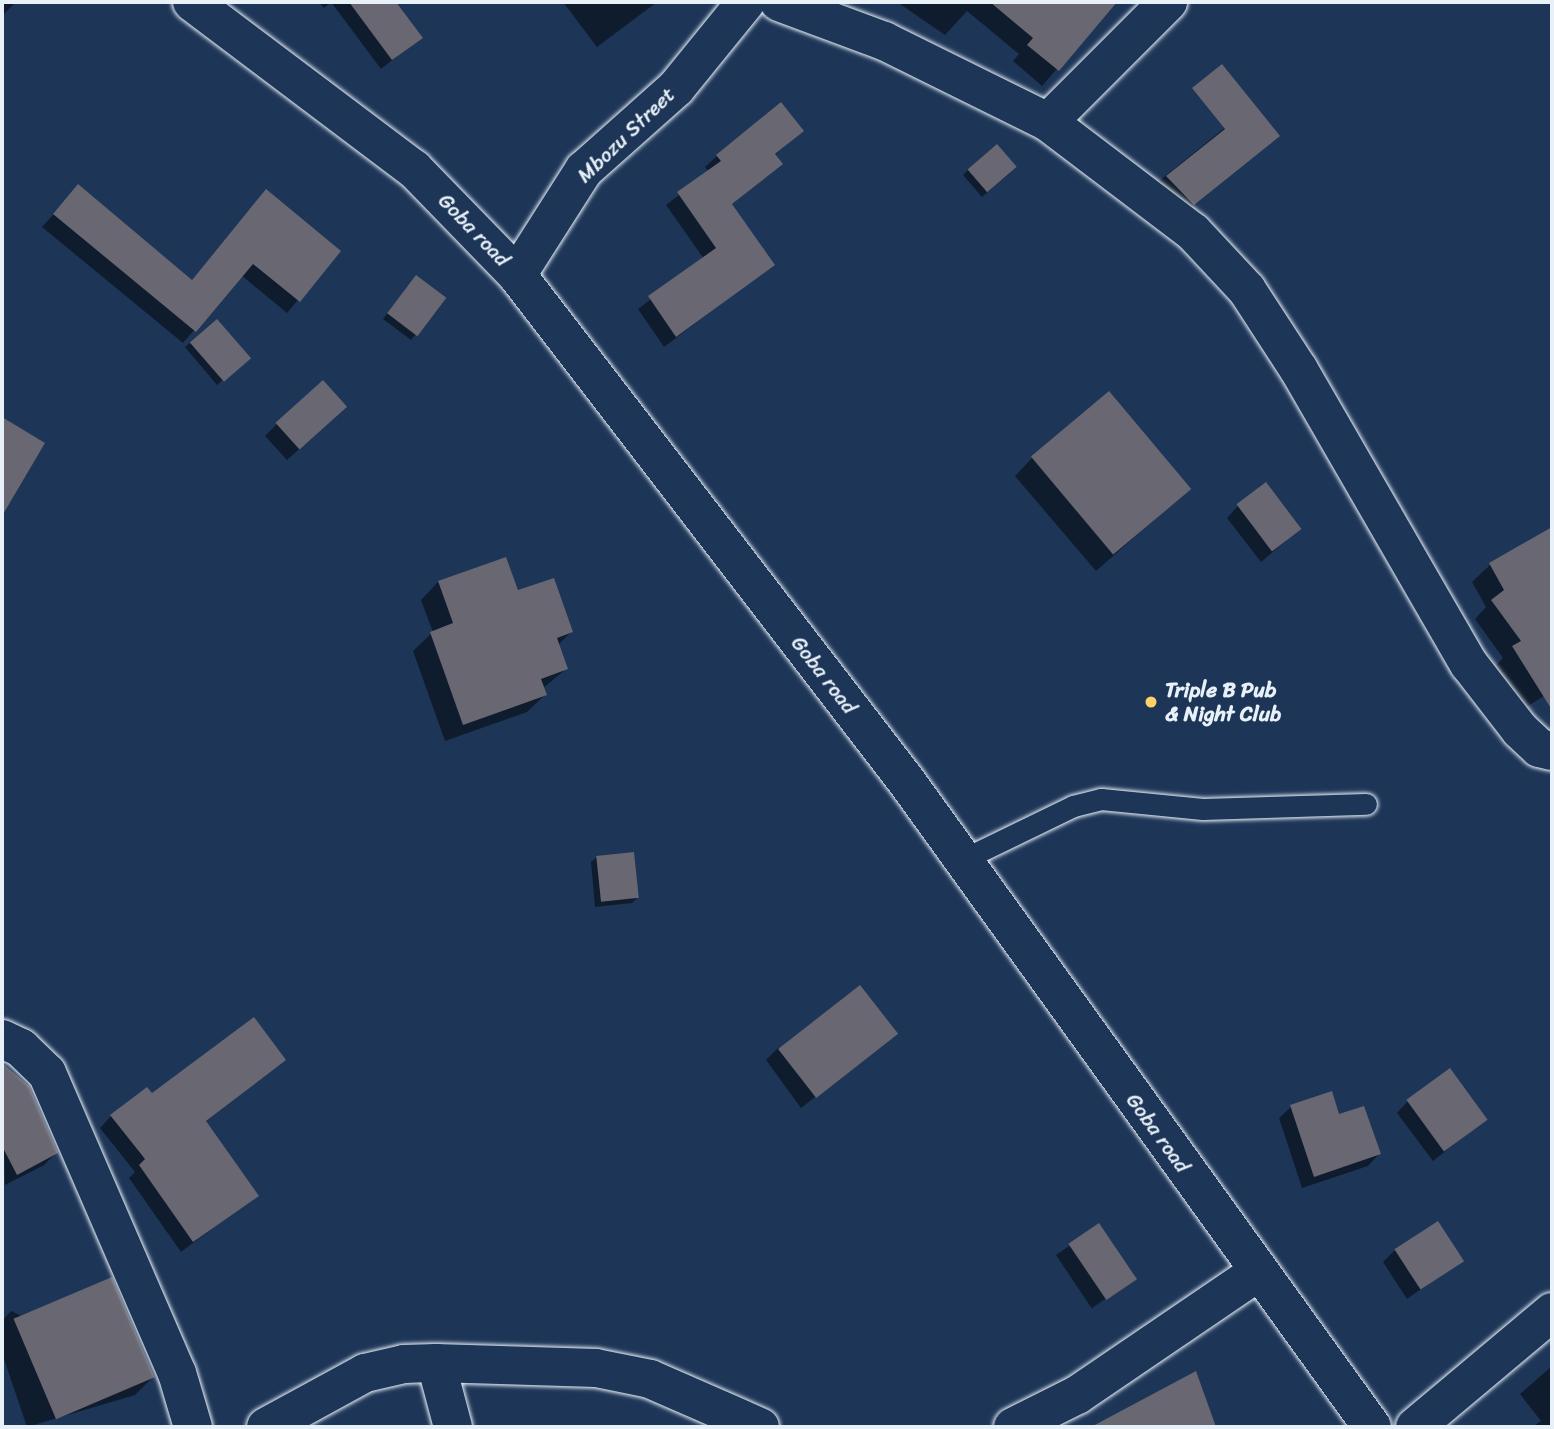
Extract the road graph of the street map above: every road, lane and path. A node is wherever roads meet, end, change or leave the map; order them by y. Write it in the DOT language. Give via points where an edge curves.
graph roads {
  1 [pos="192,2"];
  2 [pos="746,2"];
  3 [pos="779,2"];
  4 [pos="1168,2"];
  5 [pos="1048,122"];
  6 [pos="517,275"];
  7 [pos="1552,751"];
  8 [pos="1366,804"];
  9 [pos="962,860"];
  10 [pos="2,1039"];
  11 [pos="1258,1272"];
  12 [pos="1552,1312"];
  13 [pos="436,1363"];
  14 [pos="193,1427"];
  15 [pos="266,1427"];
  16 [pos="453,1427"];
  17 [pos="760,1427"];
  18 [pos="1013,1427"];
  19 [pos="1372,1427"];
  20 [pos="1415,1427"];
  1 -- 6 [label="street, Goba road" via="414,169"];
  2 -- 6 [label="street, Mbozu Street" via="676,88 584,170"];
  3 -- 5 [label="street" via="884,41"];
  4 -- 5 [label="street"];
  5 -- 7 [label="street" via="1193,232 1247,290 1299,370 1469,664 1520,730 1539,748"];
  6 -- 9 [label="street, Goba road"];
  8 -- 9 [label="lane" via="1203,809 1101,799 1073,806"];
  9 -- 11 [label="street, Goba road"];
  10 -- 14 [label="street" via="21,1048 47,1073 177,1373"];
  11 -- 18 [label="street" via="1077,1395"];
  11 -- 19 [label="street, Goba road"];
  12 -- 20 [label="street"];
  13 -- 15 [label="street" via="365,1373"];
  13 -- 16 [label="street"];
  13 -- 17 [label="street" via="596,1368 650,1380"];
}
